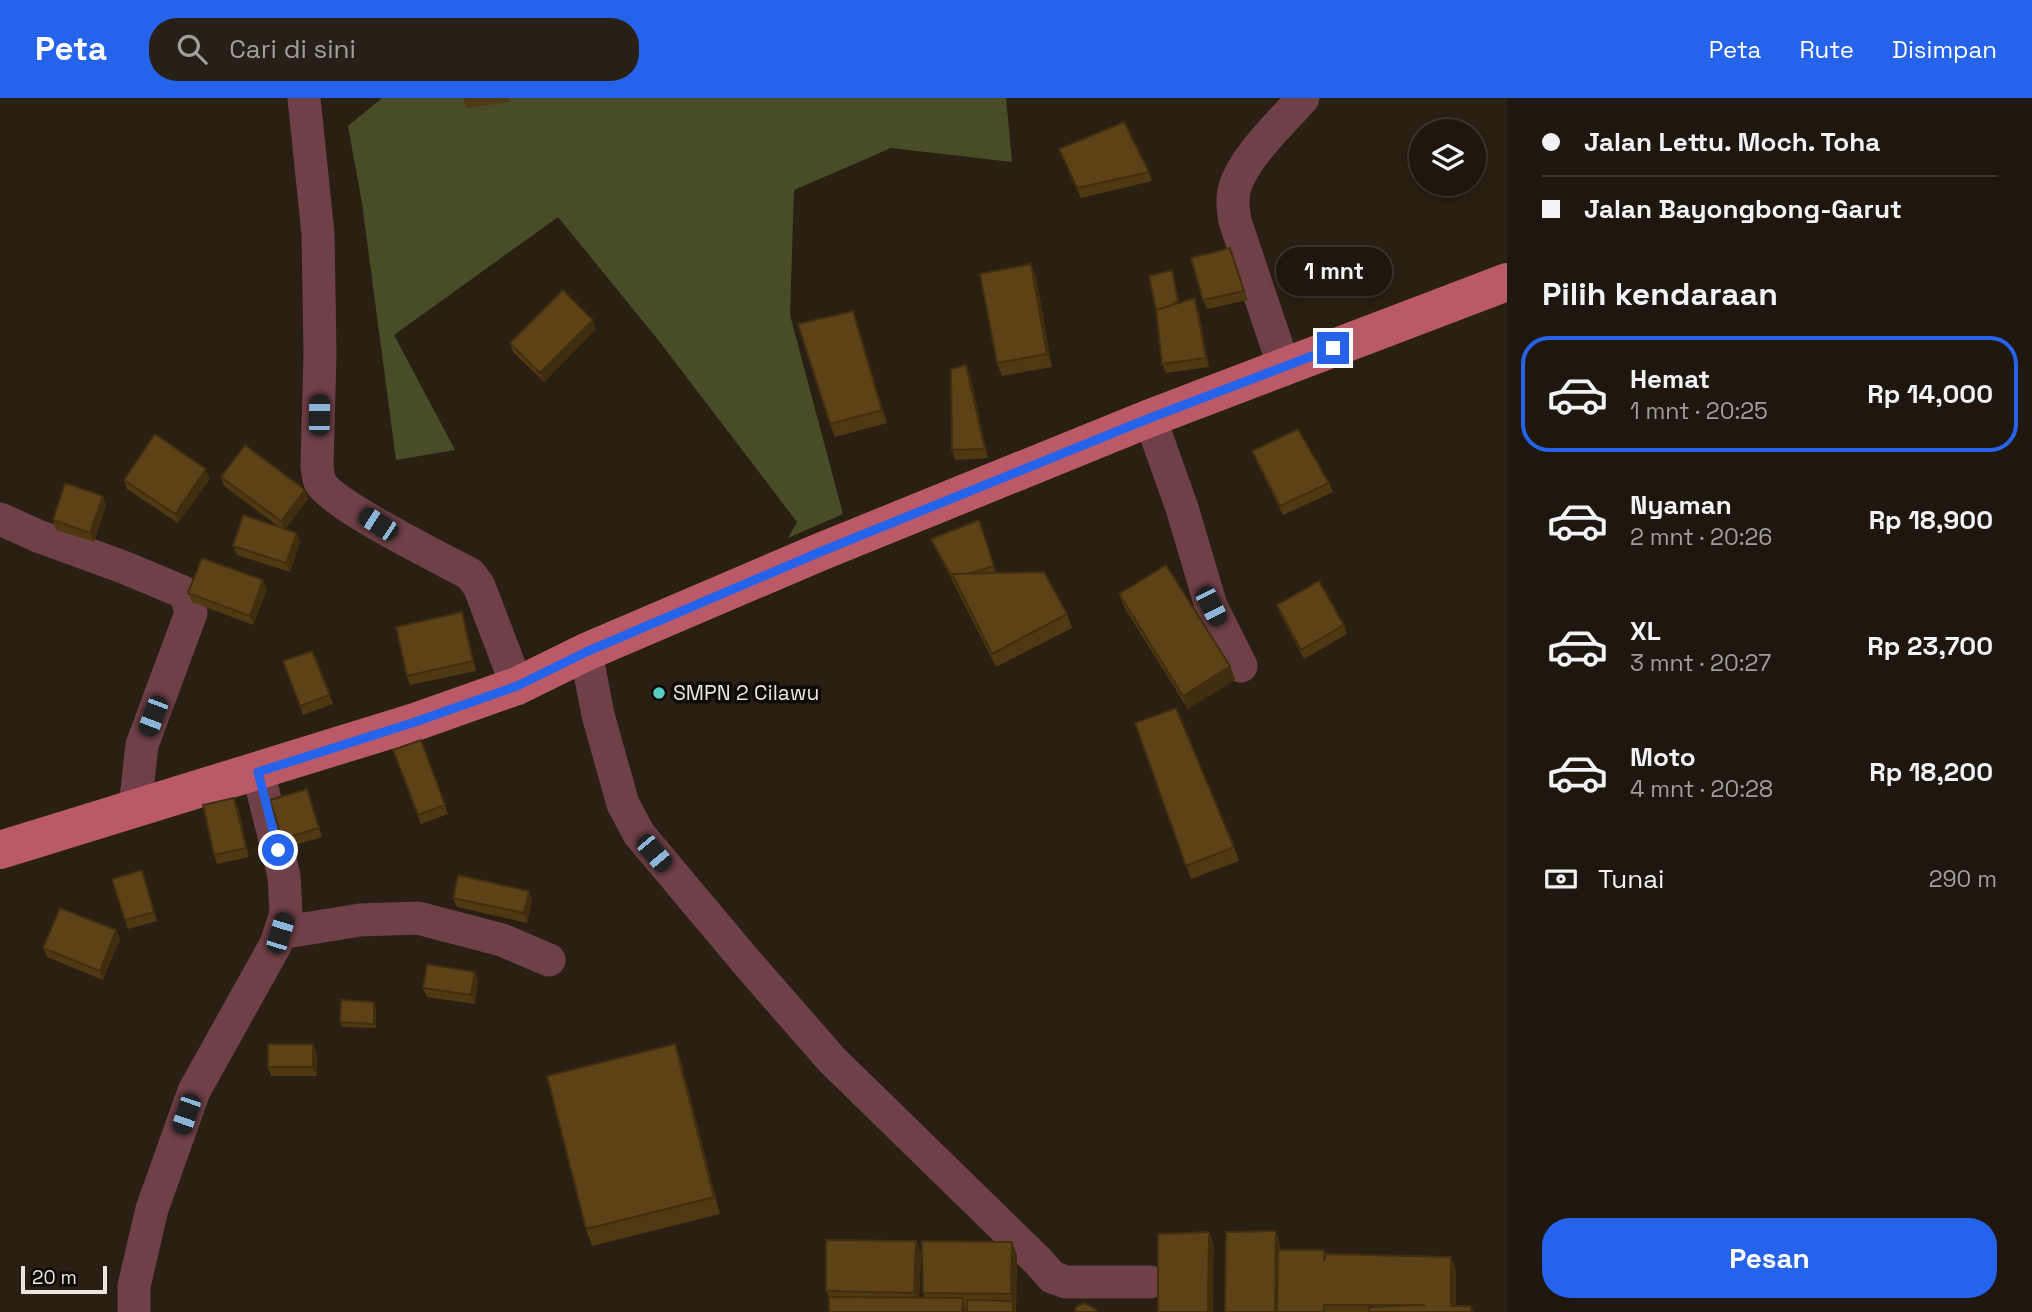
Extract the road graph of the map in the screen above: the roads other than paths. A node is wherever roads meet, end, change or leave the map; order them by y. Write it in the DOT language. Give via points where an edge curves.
graph roads {
  1 [pos="304,98"];
  2 [pos="1303,98"];
  3 [pos="1507,282"];
  4 [pos="1284,367"];
  5 [pos="1150,418"];
  6 [pos="0,519"];
  7 [pos="586,652"];
  8 [pos="1241,666"];
  9 [pos="517,686"];
  10 [pos="258,772"];
  11 [pos="135,809"];
  12 [pos="0,850"];
  13 [pos="280,933"];
  14 [pos="549,960"];
  15 [pos="1150,1282"];
  16 [pos="134,1312"];
  1 -- 9 [label="street" via="318,234 317,466 321,482 378,524 470,574 479,586"];
  2 -- 4 [label="street" via="1253,156 1236,184 1232,201"];
  3 -- 4 [label="main road"];
  4 -- 5 [label="main road"];
  5 -- 7 [label="main road"];
  5 -- 8 [label="street" via="1211,606"];
  6 -- 11 [label="street" via="183,592 188,601 191,613 140,752"];
  7 -- 9 [label="main road"];
  7 -- 15 [label="street" via="623,804 639,834 832,1060 1052,1277 1066,1282"];
  9 -- 10 [label="main road"];
  10 -- 11 [label="main road"];
  10 -- 13 [label="street" via="284,876 286,913"];
  11 -- 12 [label="main road"];
  13 -- 14 [label="street" via="359,920 418,918 502,940"];
  13 -- 16 [label="street" via="194,1091 152,1209 134,1286"];
}
